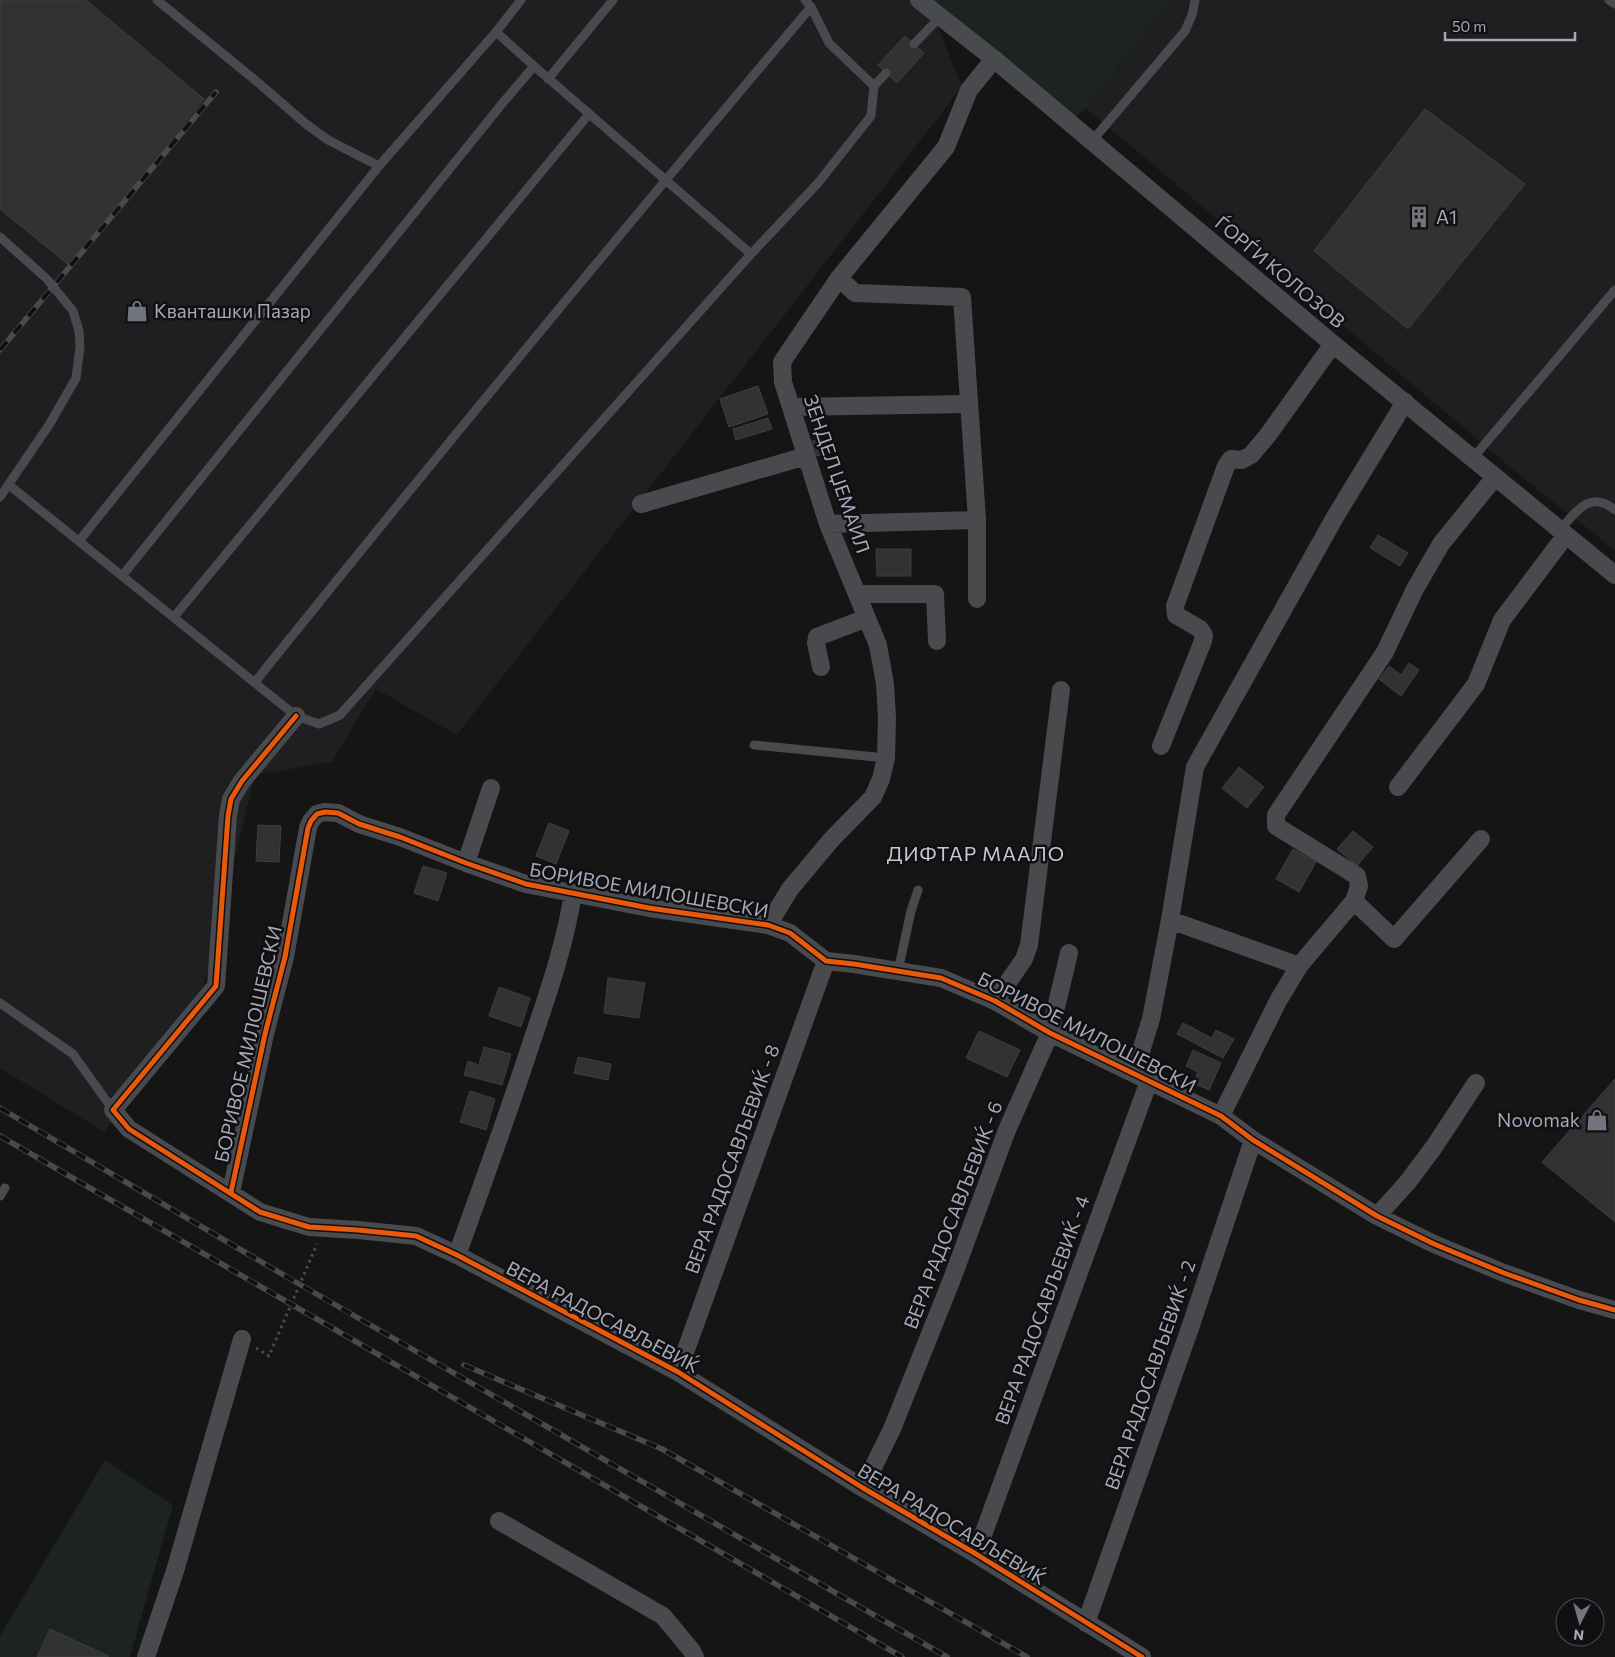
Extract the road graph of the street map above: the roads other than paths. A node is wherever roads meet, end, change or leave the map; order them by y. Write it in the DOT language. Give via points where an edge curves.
graph roads {
  1 [pos="157,0"];
  2 [pos="521,0"];
  3 [pos="613,0"];
  4 [pos="919,0"];
  5 [pos="1195,0"];
  6 [pos="1609,0"];
  7 [pos="808,3"];
  8 [pos="1615,4"];
  9 [pos="940,17"];
  10 [pos="496,32"];
  11 [pos="914,44"];
  12 [pos="994,60"];
  13 [pos="534,66"];
  14 [pos="886,73"];
  15 [pos="548,78"];
  16 [pos="874,86"];
  17 [pos="589,114"];
  18 [pos="1092,142"];
  19 [pos="379,166"];
  20 [pos="665,180"];
  21 [pos="0,237"];
  22 [pos="751,254"];
  23 [pos="839,278"];
  24 [pos="1615,290"];
  25 [pos="1333,344"];
  26 [pos="1405,402"];
  27 [pos="969,404"];
  28 [pos="791,407"];
  29 [pos="806,456"];
  30 [pos="1473,458"];
  31 [pos="1495,477"];
  32 [pos="9,485"];
  33 [pos="0,497"];
  34 [pos="641,504"];
  35 [pos="1615,510"];
  36 [pos="977,520"];
  37 [pos="828,524"];
  38 [pos="1563,533"];
  39 [pos="79,541"];
  40 [pos="1615,575"];
  41 [pos="122,576"];
  42 [pos="858,594"];
  43 [pos="977,599"];
  44 [pos="174,617"];
  45 [pos="867,618"];
  46 [pos="937,641"];
  47 [pos="821,667"];
  48 [pos="254,682"];
  49 [pos="1061,690"];
  50 [pos="296,716"];
  51 [pos="754,745"];
  52 [pos="1161,746"];
  53 [pos="886,758"];
  54 [pos="492,788"];
  55 [pos="1398,788"];
  56 [pos="1481,839"];
  57 [pos="466,864"];
  58 [pos="918,890"];
  59 [pos="573,893"];
  60 [pos="1354,901"];
  61 [pos="1170,920"];
  62 [pos="768,925"];
  63 [pos="1069,952"];
  64 [pos="826,961"];
  65 [pos="1299,966"];
  66 [pos="898,971"];
  67 [pos="995,1001"];
  68 [pos="0,1003"];
  69 [pos="1050,1033"];
  70 [pos="1142,1077"];
  71 [pos="1476,1083"];
  72 [pos="113,1110"];
  73 [pos="1221,1116"];
  74 [pos="1253,1140"];
  75 [pos="5,1188"];
  76 [pos="231,1192"];
  77 [pos="0,1196"];
  78 [pos="1376,1216"];
  79 [pos="457,1255"];
  80 [pos="1615,1310"];
  81 [pos="242,1339"];
  82 [pos="678,1372"];
  83 [pos="863,1488"];
  84 [pos="499,1521"];
  85 [pos="976,1554"];
  86 [pos="1086,1622"];
  87 [pos="146,1657"];
  88 [pos="695,1657"];
  89 [pos="1142,1657"];
  1 -- 19 [label="lane" via="306,124 328,140"];
  2 -- 10 [label="lane"];
  3 -- 15 [label="lane"];
  4 -- 9 [label="street, ЃОРЃИ КОЛОЗОВ"];
  5 -- 18 [label="lane" via="1185,31"];
  6 -- 8 [label="lane"];
  7 -- 16 [label="lane" via="829,43"];
  7 -- 20 [label="lane"];
  9 -- 11 [label="lane"];
  9 -- 12 [label="street, ЃОРЃИ КОЛОЗОВ"];
  10 -- 13 [label="lane"];
  10 -- 19 [label="lane"];
  12 -- 18 [label="street, ЃОРЃИ КОЛОЗОВ"];
  12 -- 23 [label="street, ЗЕНДЕЛ ЏЕМАИЛ" via="969,90 946,147"];
  13 -- 15 [label="lane"];
  13 -- 41 [label="lane"];
  14 -- 16 [label="lane"];
  15 -- 17 [label="lane"];
  16 -- 22 [label="lane" via="871,116 818,183"];
  17 -- 20 [label="lane"];
  17 -- 44 [label="lane"];
  18 -- 25 [label="street, ЃОРЃИ КОЛОЗОВ"];
  19 -- 39 [label="lane"];
  20 -- 22 [label="lane"];
  20 -- 48 [label="lane"];
  21 -- 32 [label="lane" via="47,279 73,311 80,346 76,378"];
  22 -- 50 [label="lane" via="340,715 318,724"];
  23 -- 27 [label="street" via="855,293 962,297"];
  23 -- 28 [label="street, ЗЕНДЕЛ ЏЕМАИЛ" via="782,362 783,382"];
  24 -- 30 [label="lane"];
  25 -- 26 [label="street, ЃОРЃИ КОЛОЗОВ"];
  25 -- 52 [label="street" via="1251,455 1242,460 1231,459 1226,466 1175,606 1176,615 1204,634"];
  26 -- 30 [label="street, ЃОРЃИ КОЛОЗОВ"];
  26 -- 61 [label="street, ВЕРА РАДОСАВЉЕВИЌ - 4" via="1335,517 1196,767"];
  27 -- 28 [label="street"];
  27 -- 36 [label="street"];
  28 -- 29 [label="street, ЗЕНДЕЛ ЏЕМАИЛ"];
  29 -- 34 [label="street"];
  29 -- 37 [label="street, ЗЕНДЕЛ ЏЕМАИЛ"];
  30 -- 31 [label="street, ЃОРЃИ КОЛОЗОВ"];
  31 -- 38 [label="street, ЃОРЃИ КОЛОЗОВ"];
  31 -- 60 [label="street" via="1441,544 1385,652 1276,816 1276,826 1357,876 1359,886"];
  32 -- 33 [label="lane"];
  32 -- 39 [label="lane"];
  35 -- 38 [label="lane" via="1606,502 1592,502 1579,508"];
  36 -- 37 [label="street"];
  36 -- 43 [label="street"];
  37 -- 42 [label="street, ЗЕНДЕЛ ЏЕМАИЛ"];
  38 -- 40 [label="street, ЃОРЃИ КОЛОЗОВ"];
  38 -- 55 [label="street" via="1502,620 1476,684"];
  39 -- 41 [label="lane"];
  41 -- 44 [label="lane"];
  42 -- 45 [label="street, ЗЕНДЕЛ ЏЕМАИЛ"];
  42 -- 46 [label="street" via="935,594"];
  44 -- 48 [label="lane"];
  45 -- 47 [label="street" via="817,637"];
  45 -- 53 [label="street, ЗЕНДЕЛ ЏЕМАИЛ" via="878,645 885,684"];
  48 -- 50 [label="lane"];
  49 -- 67 [label="street" via="1029,946"];
  50 -- 72 [label="street" via="231,799 216,986"];
  51 -- 53 [label="lane"];
  53 -- 62 [label="street, ЗЕНДЕЛ ЏЕМАИЛ" via="873,796 790,888"];
  54 -- 57 [label="street"];
  56 -- 60 [label="street" via="1394,939"];
  57 -- 59 [label="street, БОРИВОЕ МИЛОШЕВСКИ" via="526,884"];
  57 -- 76 [label="street, БОРИВОЕ МИЛОШЕВСКИ" via="338,813 317,814 311,821 285,957"];
  58 -- 66 [label="lane"];
  59 -- 62 [label="street, БОРИВОЕ МИЛОШЕВСКИ"];
  59 -- 79 [label="street" via="569,921 550,988"];
  60 -- 65 [label="street"];
  61 -- 65 [label="street"];
  61 -- 70 [label="street, ВЕРА РАДОСАВЉЕВИЌ - 4"];
  62 -- 64 [label="street, БОРИВОЕ МИЛОШЕВСКИ" via="790,933"];
  63 -- 69 [label="street, ВЕРА РАДОСАВЉЕВИЌ - 6"];
  64 -- 66 [label="street, БОРИВОЕ МИЛОШЕВСКИ"];
  64 -- 82 [label="street, ВЕРА РАДОСАВЉЕВИЌ - 8"];
  65 -- 73 [label="street"];
  66 -- 67 [label="street, БОРИВОЕ МИЛОШЕВСКИ" via="941,978"];
  67 -- 69 [label="street, БОРИВОЕ МИЛОШЕВСКИ"];
  68 -- 72 [label="lane" via="73,1054"];
  69 -- 70 [label="street, БОРИВОЕ МИЛОШЕВСКИ"];
  69 -- 83 [label="street, ВЕРА РАДОСАВЉЕВИЌ - 6" via="1007,1130 892,1428"];
  70 -- 73 [label="street, БОРИВОЕ МИЛОШЕВСКИ"];
  70 -- 85 [label="street, ВЕРА РАДОСАВЉЕВИЌ - 4"];
  71 -- 78 [label="street" via="1434,1148"];
  72 -- 76 [label="street, ВЕРА РАДОСАВЉЕВИЌ" via="129,1129"];
  73 -- 74 [label="street, БОРИВОЕ МИЛОШЕВСКИ"];
  74 -- 78 [label="street, БОРИВОЕ МИЛОШЕВСКИ"];
  74 -- 86 [label="street, ВЕРА РАДОСАВЉЕВИЌ - 2"];
  75 -- 77 [label="lane"];
  76 -- 79 [label="street, ВЕРА РАДОСАВЉЕВИЌ" via="260,1212 309,1227 416,1236"];
  78 -- 80 [label="street, БОРИВОЕ МИЛОШЕВСКИ" via="1504,1274"];
  79 -- 82 [label="street, ВЕРА РАДОСАВЉЕВИЌ"];
  81 -- 87 [label="street" via="175,1571"];
  82 -- 83 [label="street, ВЕРА РАДОСАВЉЕВИЌ"];
  83 -- 85 [label="street, ВЕРА РАДОСАВЉЕВИЌ"];
  84 -- 88 [label="street" via="663,1616"];
  85 -- 86 [label="street, ВЕРА РАДОСАВЉЕВИЌ"];
  86 -- 89 [label="street, ВЕРА РАДОСАВЉЕВИЌ"];
}
